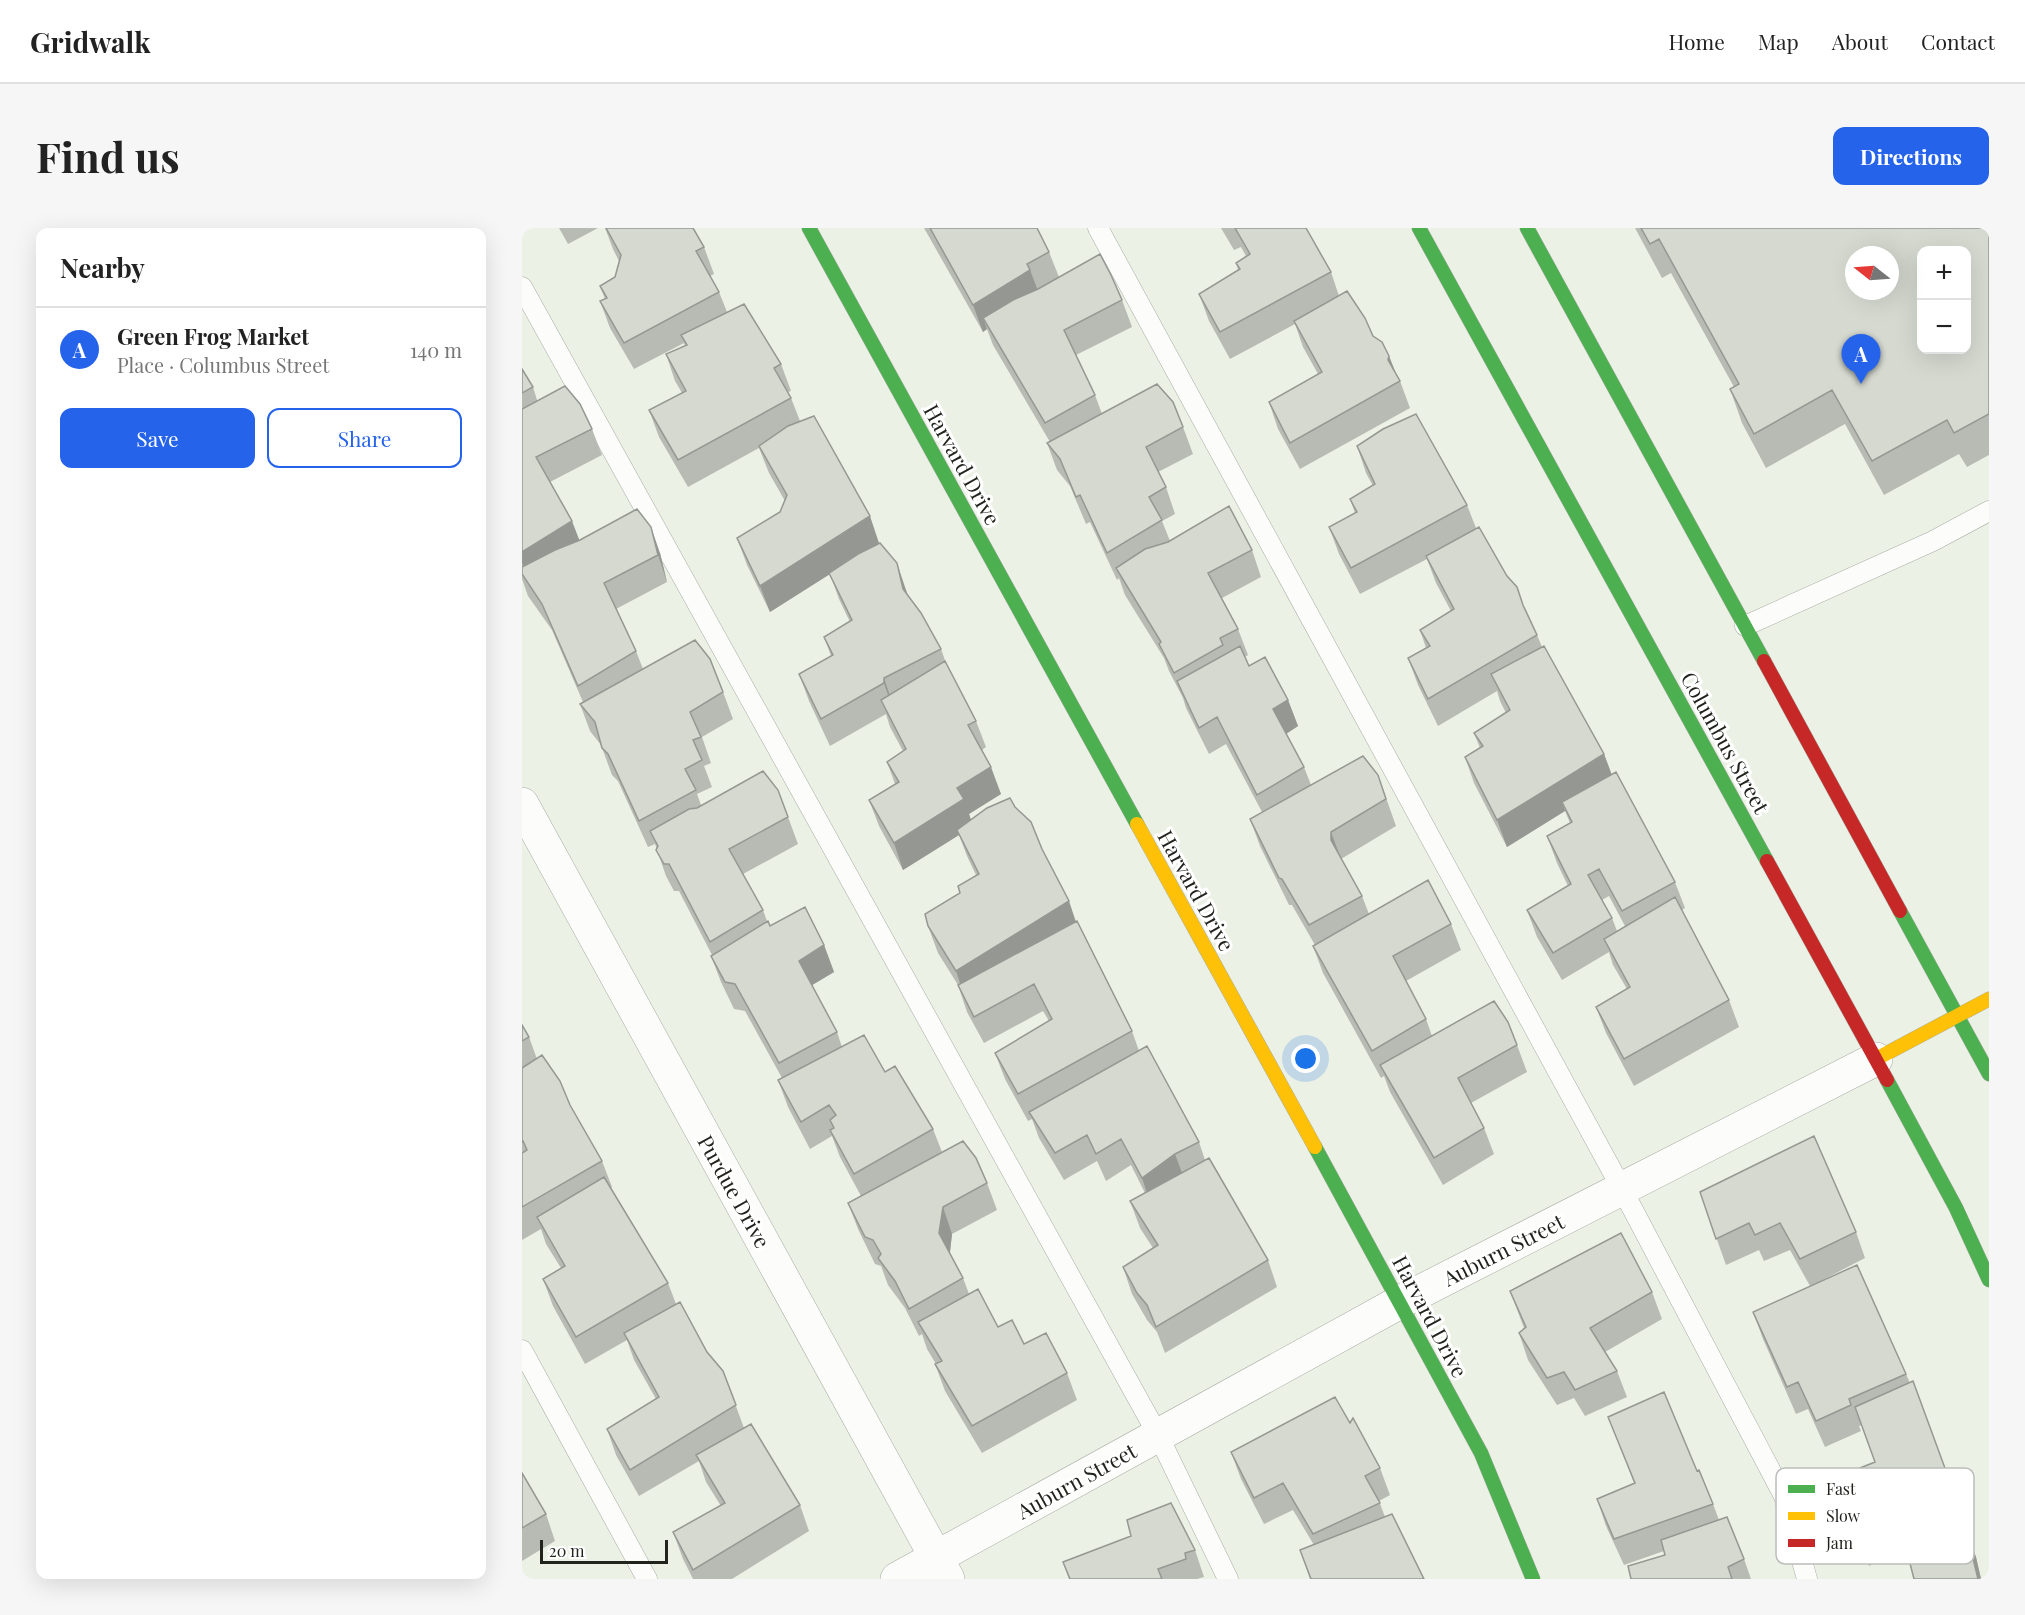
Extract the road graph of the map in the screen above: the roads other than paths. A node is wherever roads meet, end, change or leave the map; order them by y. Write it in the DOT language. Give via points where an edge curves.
graph roads {
  1 [pos="809,228"];
  2 [pos="1098,228"];
  3 [pos="1419,228"];
  4 [pos="1527,228"];
  5 [pos="522,286"];
  6 [pos="1989,511"];
  7 [pos="1745,626"];
  8 [pos="522,804"];
  9 [pos="1989,999"];
  10 [pos="1958,1017"];
  11 [pos="1876,1059"];
  12 [pos="1989,1074"];
  13 [pos="1622,1189"];
  14 [pos="1989,1280"];
  15 [pos="1400,1302"];
  16 [pos="522,1350"];
  17 [pos="1158,1435"];
  18 [pos="1776,1481"];
  19 [pos="1803,1564"];
  20 [pos="942,1568"];
  21 [pos="647,1579"];
  22 [pos="897,1579"];
  23 [pos="1228,1579"];
  24 [pos="1533,1579"];
  25 [pos="1807,1579"];
  1 -- 15 [label="main road, Harvard Drive"];
  2 -- 13 [label="lane"];
  3 -- 11 [label="main road, Columbus Street"];
  4 -- 7 [label="main road"];
  5 -- 17 [label="lane"];
  6 -- 7 [label="lane" via="1933,541"];
  7 -- 10 [label="main road"];
  8 -- 20 [label="street, Purdue Drive"];
  9 -- 10 [label="main road, Auburn Street"];
  10 -- 11 [label="main road, Auburn Street"];
  10 -- 12 [label="main road"];
  11 -- 13 [label="street, Auburn Street"];
  11 -- 14 [label="main road, Columbus Street" via="1956,1208"];
  13 -- 15 [label="street, Auburn Street"];
  13 -- 18 [label="lane"];
  15 -- 17 [label="street, Auburn Street"];
  15 -- 24 [label="main road, Harvard Drive" via="1481,1453"];
  16 -- 21 [label="lane"];
  17 -- 20 [label="street, Auburn Street"];
  17 -- 23 [label="lane"];
  19 -- 25 [label="lane"];
  20 -- 22 [label="street, Auburn Street"];
}
